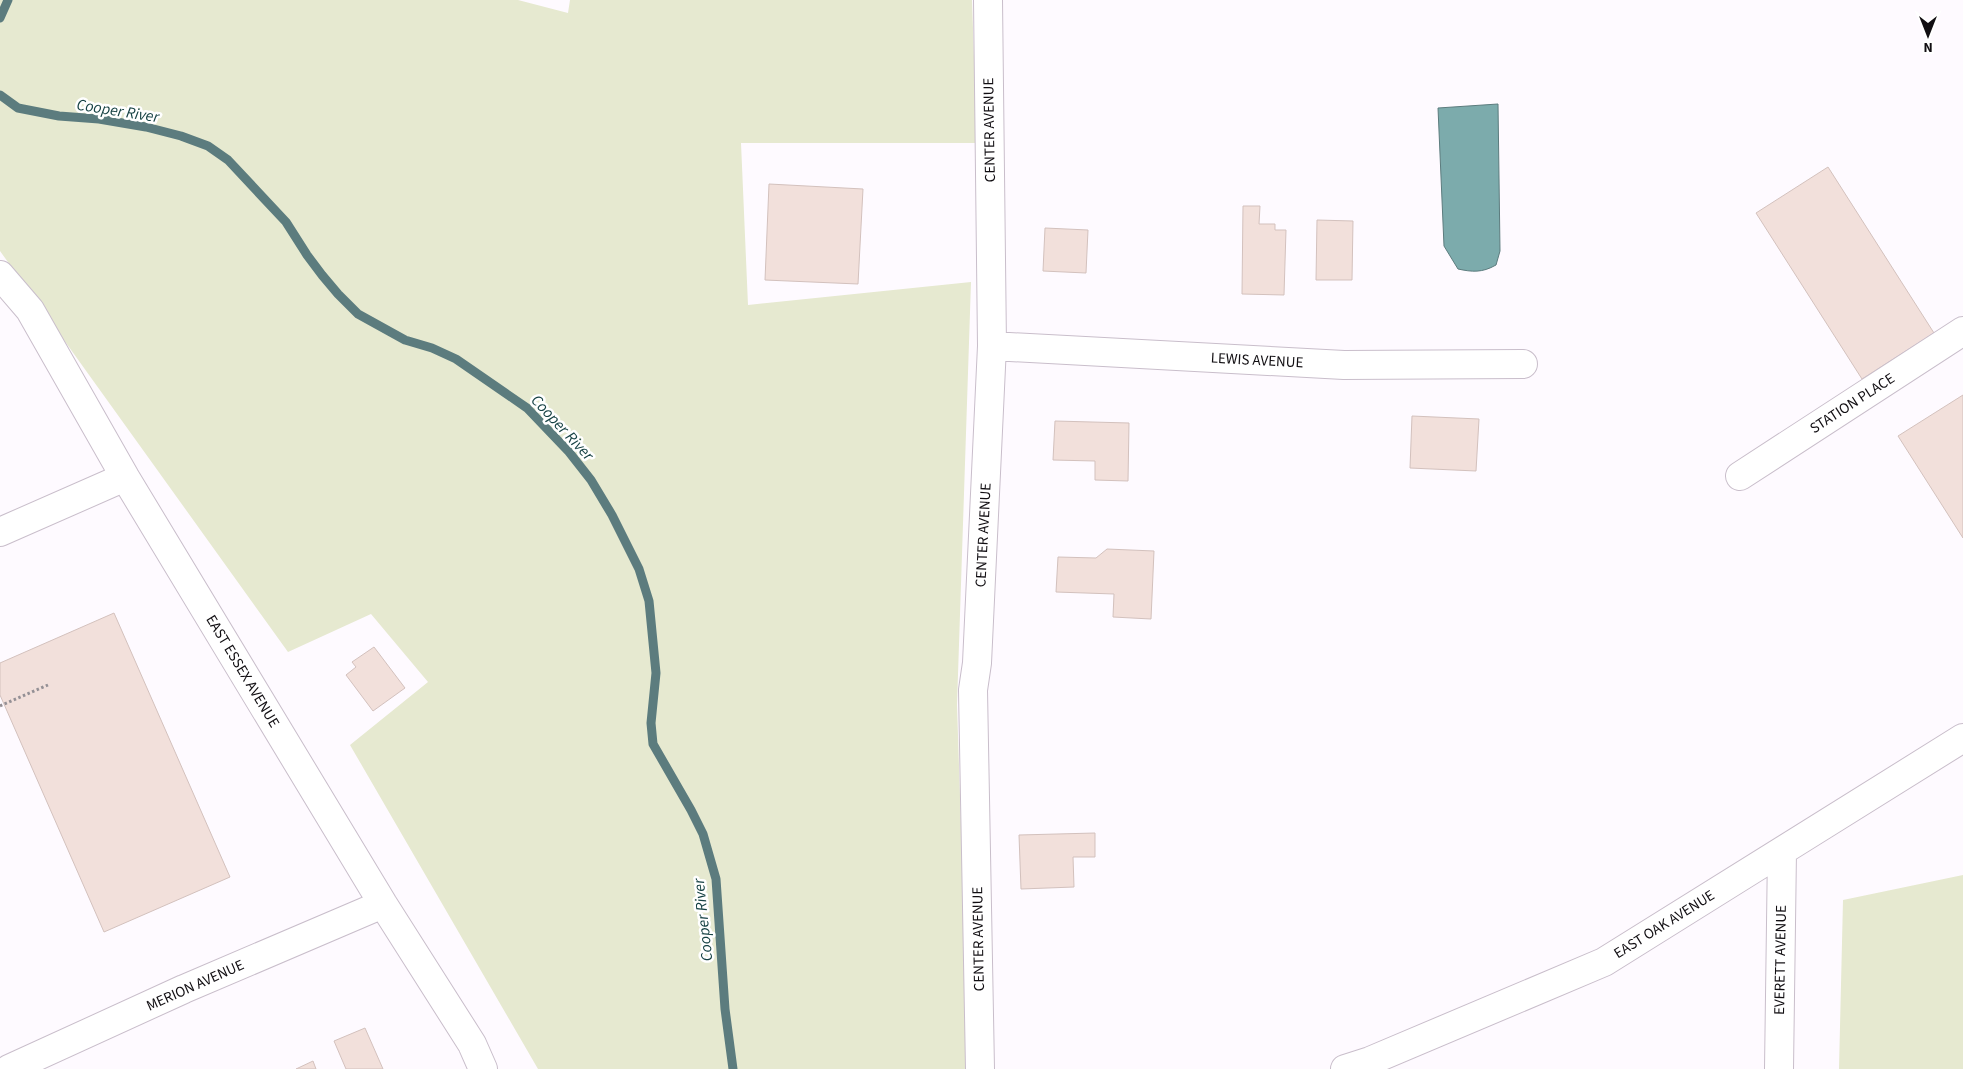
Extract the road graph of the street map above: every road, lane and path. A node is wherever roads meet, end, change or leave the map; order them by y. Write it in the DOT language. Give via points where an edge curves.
graph roads {
  1 [pos="988,0"];
  2 [pos="0,275"];
  3 [pos="1963,330"];
  4 [pos="992,346"];
  5 [pos="1523,364"];
  6 [pos="1740,476"];
  7 [pos="125,477"];
  8 [pos="0,532"];
  9 [pos="48,685"];
  10 [pos="0,706"];
  11 [pos="1963,738"];
  12 [pos="1782,851"];
  13 [pos="382,904"];
  14 [pos="9,1069"];
  15 [pos="483,1069"];
  16 [pos="980,1069"];
  17 [pos="1345,1069"];
  18 [pos="1779,1069"];
  1 -- 4 [label="street, CENTER AVENUE"];
  2 -- 7 [label="street, EAST ESSEX AVENUE" via="30,310"];
  3 -- 6 [label="street, STATION PLACE"];
  4 -- 5 [label="street, LEWIS AVENUE" via="1344,365"];
  4 -- 16 [label="street, CENTER AVENUE" via="973,690"];
  7 -- 8 [label="street"];
  7 -- 13 [label="street, EAST ESSEX AVENUE"];
  9 -- 10 [label="path"];
  11 -- 12 [label="street, EAST OAK AVENUE"];
  12 -- 17 [label="street, EAST OAK AVENUE" via="1604,962"];
  12 -- 18 [label="street, EVERETT AVENUE"];
  13 -- 14 [label="street, MERION AVENUE"];
  13 -- 15 [label="street, EAST ESSEX AVENUE" via="472,1044"];
}
